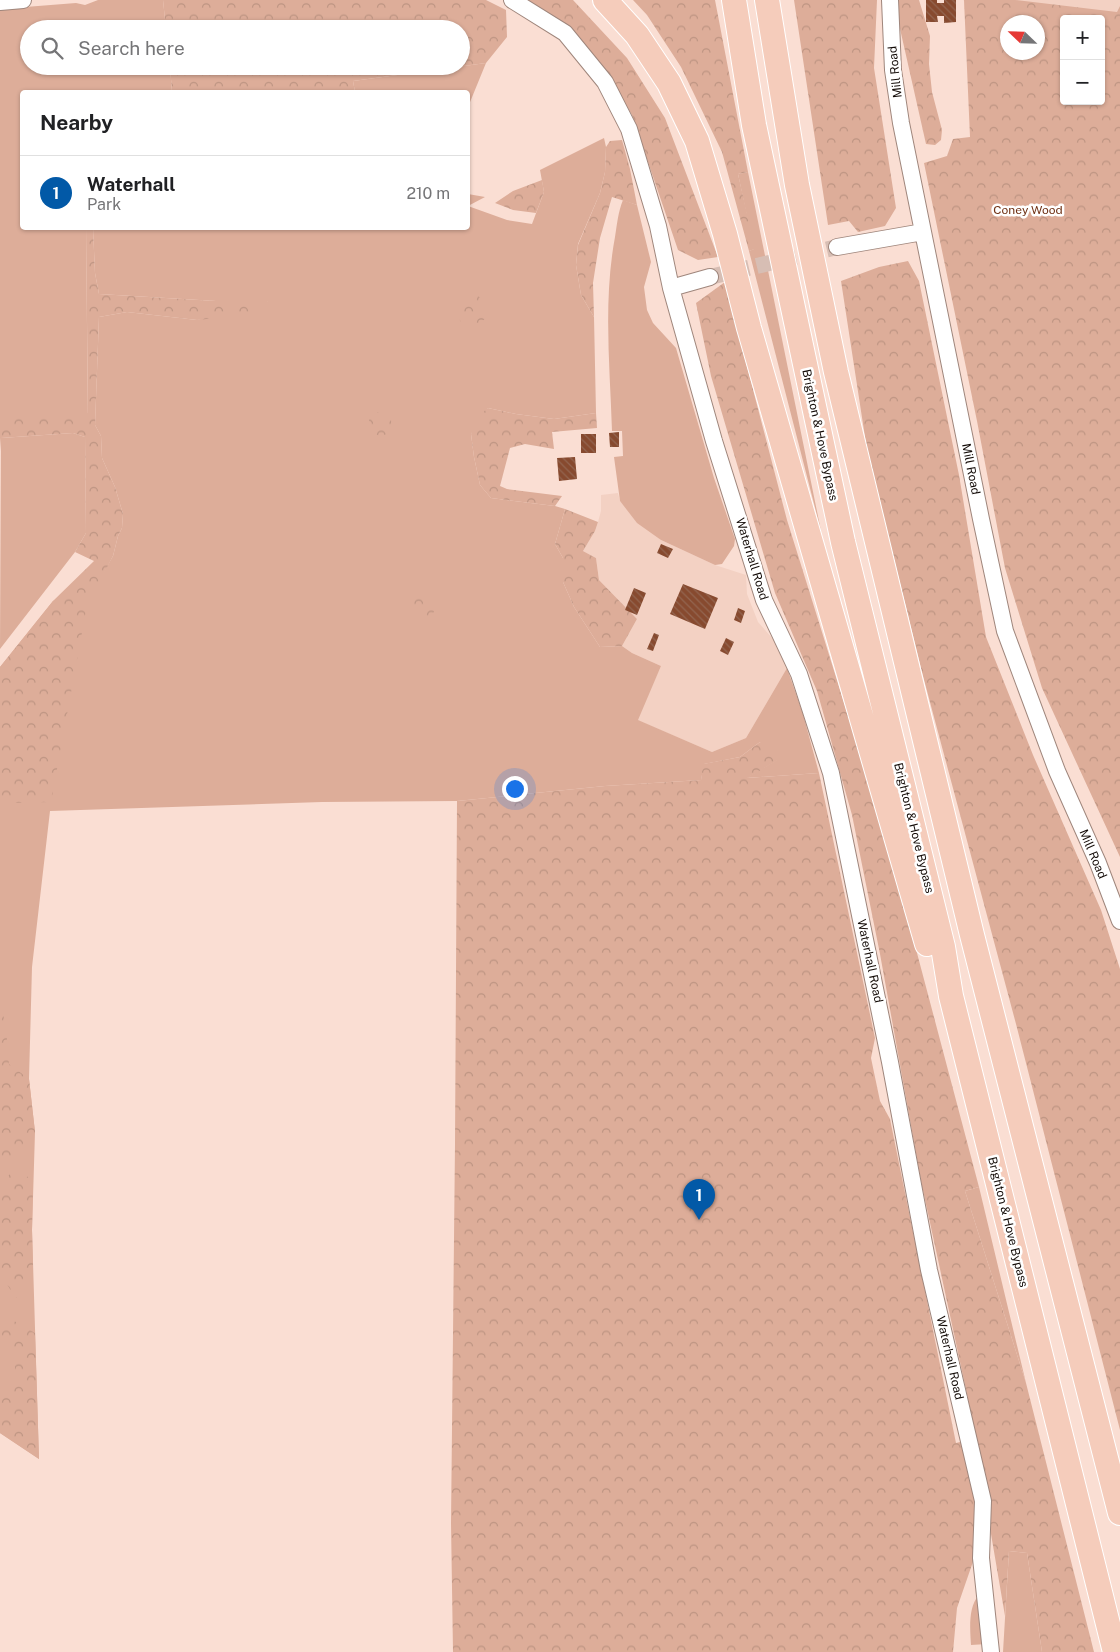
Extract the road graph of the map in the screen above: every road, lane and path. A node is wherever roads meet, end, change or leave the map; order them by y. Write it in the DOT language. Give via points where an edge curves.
graph roads {
  1 [pos="23,0"];
  2 [pos="512,0"];
  3 [pos="606,0"];
  4 [pos="734,0"];
  5 [pos="767,0"];
  6 [pos="890,0"];
  7 [pos="0,2"];
  8 [pos="923,232"];
  9 [pos="837,248"];
  10 [pos="710,277"];
  11 [pos="671,288"];
  12 [pos="1120,921"];
  13 [pos="951,996"];
  14 [pos="1120,1514"];
  15 [pos="991,1652"];
  16 [pos="1115,1652"];
  1 -- 7 [label="street"];
  2 -- 11 [label="street, Waterhall Road" via="565,33 604,82 629,129 658,226"];
  3 -- 13 [label="highway" via="638,35 669,83 697,141 928,948"];
  4 -- 13 [label="highway, Brighton & Hove Bypass" via="754,124 843,542 943,947"];
  5 -- 14 [label="highway" via="797,185 836,372 974,944"];
  6 -- 8 [label="street, Mill Road" via="893,70"];
  8 -- 9 [label="street"];
  8 -- 12 [label="street, Mill Road" via="1005,632 1057,771"];
  10 -- 11 [label="street"];
  11 -- 15 [label="street, Waterhall Road" via="764,600 799,674 831,772 929,1270 983,1501 981,1558"];
  13 -- 16 [label="highway, Brighton & Hove Bypass"];
}
